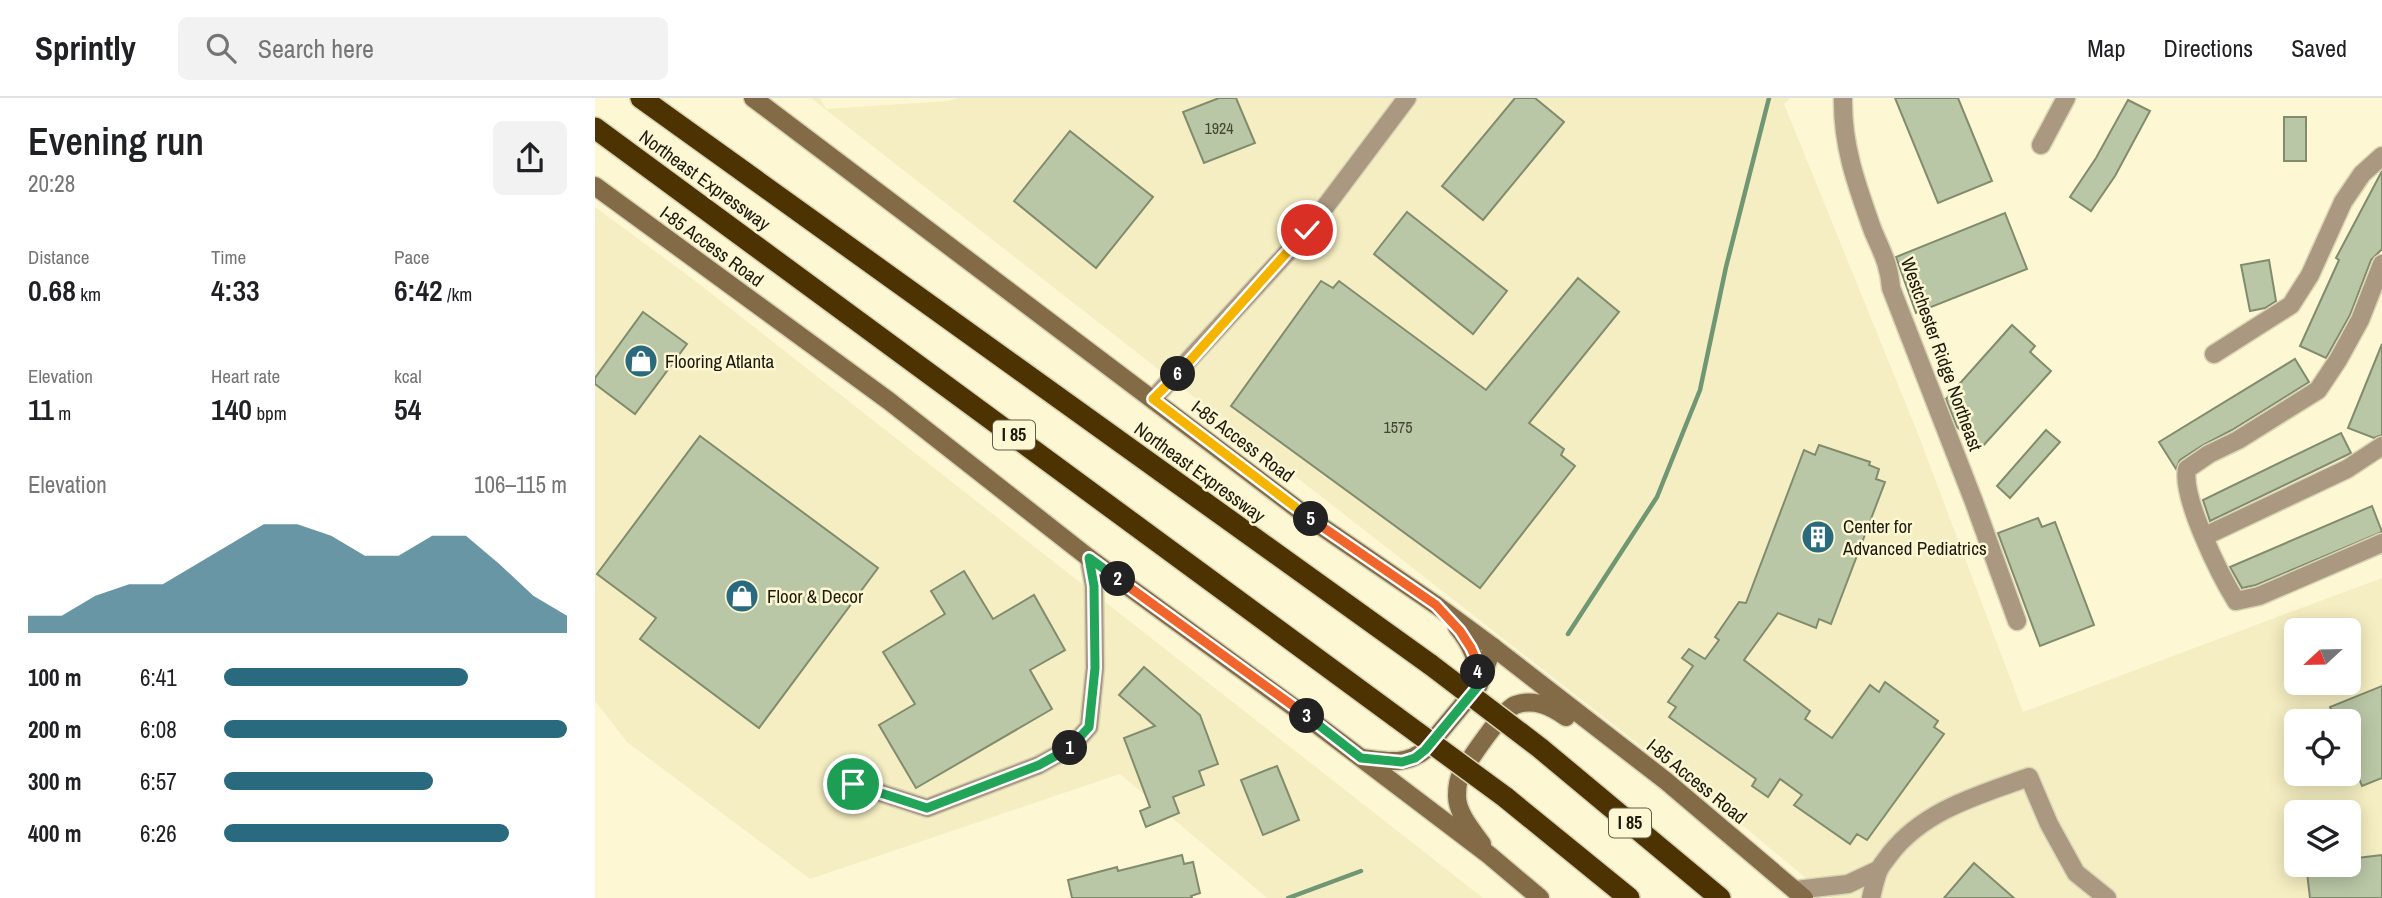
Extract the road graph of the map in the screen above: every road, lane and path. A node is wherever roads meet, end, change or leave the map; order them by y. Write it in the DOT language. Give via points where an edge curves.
graph roads {
  1 [pos="641,98"];
  2 [pos="753,98"];
  3 [pos="1407,98"];
  4 [pos="1843,98"];
  5 [pos="2066,98"];
  6 [pos="595,128"];
  7 [pos="2041,145"];
  8 [pos="2382,156"];
  9 [pos="595,186"];
  10 [pos="2382,264"];
  11 [pos="2214,354"];
  12 [pos="1153,399"];
  13 [pos="2382,446"];
  14 [pos="2205,536"];
  15 [pos="2382,543"];
  16 [pos="1089,558"];
  17 [pos="1436,605"];
  18 [pos="2017,621"];
  19 [pos="1493,647"];
  20 [pos="1479,685"];
  21 [pos="1361,758"];
  22 [pos="1666,781"];
  23 [pos="853,784"];
  24 [pos="1489,855"];
  25 [pos="1878,870"];
  26 [pos="1800,894"];
  27 [pos="1540,898"];
  28 [pos="1629,898"];
  29 [pos="1720,898"];
  30 [pos="1871,898"];
  31 [pos="2107,898"];
  1 -- 29 [label="highway, Northeast Expressway / I 85, bridge" via="1431,665 1540,748"];
  2 -- 12 [label="main road, I-85 Access Road"];
  3 -- 12 [label="street" via="1307,230"];
  4 -- 18 [label="street, Westchester Ridge Northeast" via="1842,124 1854,178"];
  5 -- 7 [label="street"];
  6 -- 28 [label="highway, Northeast Expressway / I 85, bridge" via="1505,797"];
  8 -- 11 [label="street" via="2343,202 2291,305"];
  9 -- 16 [label="main road, I-85 Access Road" via="889,401"];
  10 -- 14 [label="street" via="2360,320 2318,390 2187,469 2190,500"];
  12 -- 17 [label="main road, I-85 Access Road" via="1312,520"];
  13 -- 14 [label="street" via="2347,469"];
  14 -- 15 [label="street" via="2235,601 2259,596"];
  16 -- 21 [label="main road, I-85 Access Road"];
  16 -- 23 [label="street" via="1095,668 1089,727 1071,747 1039,765 927,808"];
  17 -- 19 [label="main road, I-85 Access Road"];
  17 -- 20 [label="main road" via="1471,648"];
  19 -- 20 [label="main road"];
  19 -- 22 [label="main road, I-85 Access Road"];
  20 -- 21 [label="main road" via="1415,758 1402,762"];
  21 -- 24 [label="main road, I-85 Access Road"];
  22 -- 24 [label="main road" via="1552,707 1537,702 1516,705 1503,713 1458,785 1462,814"];
  22 -- 26 [label="main road, I-85 Access Road"];
  24 -- 27 [label="main road, I-85 Access Road"];
  25 -- 26 [label="street" via="1848,884"];
  25 -- 30 [label="street"];
  25 -- 31 [label="street" via="1896,846 1939,812 2029,777 2075,873"];
}
